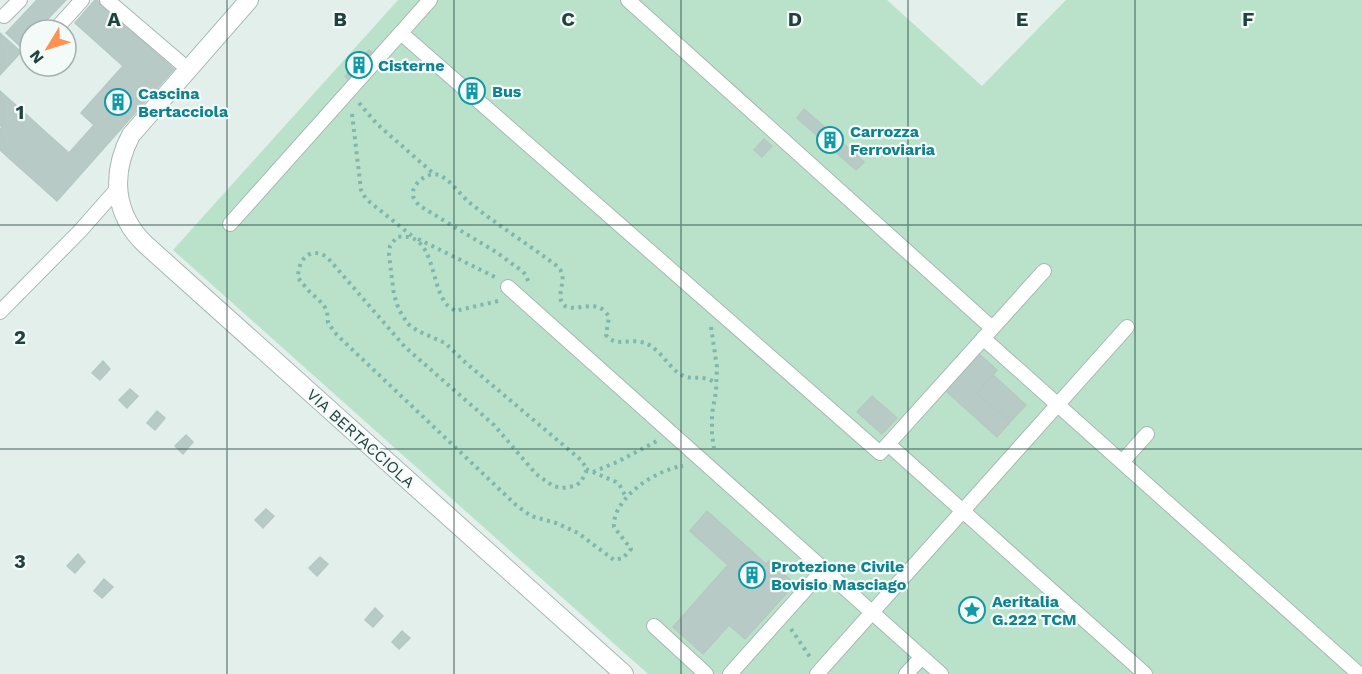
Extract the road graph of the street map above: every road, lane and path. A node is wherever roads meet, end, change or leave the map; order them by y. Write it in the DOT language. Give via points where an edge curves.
graph roads {
  1 [pos="20,0"];
  2 [pos="82,0"];
  3 [pos="107,0"];
  4 [pos="249,0"];
  5 [pos="430,0"];
  6 [pos="628,0"];
  7 [pos="4,16"];
  8 [pos="66,18"];
  9 [pos="401,33"];
  10 [pos="194,63"];
  11 [pos="349,90"];
  12 [pos="434,174"];
  13 [pos="118,188"];
  14 [pos="230,224"];
  15 [pos="1044,271"];
  16 [pos="508,287"];
  17 [pos="701,296"];
  18 [pos="0,312"];
  19 [pos="1127,327"];
  20 [pos="988,333"];
  21 [pos="1058,405"];
  22 [pos="672,434"];
  23 [pos="1147,434"];
  24 [pos="888,444"];
  25 [pos="716,455"];
  26 [pos="701,460"];
  27 [pos="1122,462"];
  28 [pos="593,472"];
  29 [pos="626,497"];
  30 [pos="963,511"];
  31 [pos="823,570"];
  32 [pos="872,613"];
  33 [pos="782,616"];
  34 [pos="654,626"];
  35 [pos="922,657"];
  36 [pos="818,672"];
  37 [pos="624,674"];
  38 [pos="706,674"];
  39 [pos="730,674"];
  40 [pos="906,674"];
  41 [pos="941,674"];
  42 [pos="1145,674"];
  43 [pos="1359,674"];
  1 -- 7 [label="lane"];
  2 -- 8 [label="lane"];
  3 -- 10 [label="lane"];
  4 -- 10 [label="street, VIA BERTACCIOLA"];
  5 -- 9 [label="lane"];
  6 -- 20 [label="lane"];
  9 -- 11 [label="lane"];
  9 -- 17 [label="lane"];
  10 -- 13 [label="street, VIA BERTACCIOLA" via="131,135 119,165"];
  11 -- 12 [label="path" via="377,124"];
  11 -- 14 [label="lane"];
  11 -- 16 [label="path" via="361,190 366,198 411,236"];
  13 -- 18 [label="lane"];
  13 -- 37 [label="street, VIA BERTACCIOLA" via="126,219 142,242"];
  15 -- 20 [label="lane"];
  16 -- 22 [label="lane"];
  17 -- 24 [label="lane" via="880,453"];
  17 -- 25 [label="path" via="717,367 712,414"];
  19 -- 21 [label="lane"];
  20 -- 21 [label="lane"];
  20 -- 24 [label="lane"];
  21 -- 27 [label="lane"];
  21 -- 30 [label="lane"];
  22 -- 26 [label="lane"];
  22 -- 28 [label="path"];
  23 -- 27 [label="lane"];
  24 -- 30 [label="lane"];
  26 -- 29 [label="path" via="663,472"];
  26 -- 31 [label="lane"];
  27 -- 43 [label="lane"];
  28 -- 29 [label="path" via="616,482"];
  28 -- 29 [label="path" via="585,467 581,482 569,487 554,486 544,480 495,425 405,347 327,257 314,252 302,262 298,278 323,304 330,328 531,516 578,533 608,557 619,560 631,549 614,527 615,515"];
  30 -- 32 [label="lane"];
  30 -- 42 [label="lane"];
  31 -- 32 [label="lane"];
  31 -- 33 [label="lane"];
  32 -- 35 [label="lane"];
  32 -- 36 [label="lane"];
  33 -- 36 [label="path"];
  33 -- 39 [label="lane"];
  34 -- 38 [label="lane"];
  35 -- 40 [label="lane"];
  35 -- 41 [label="lane"];
}
